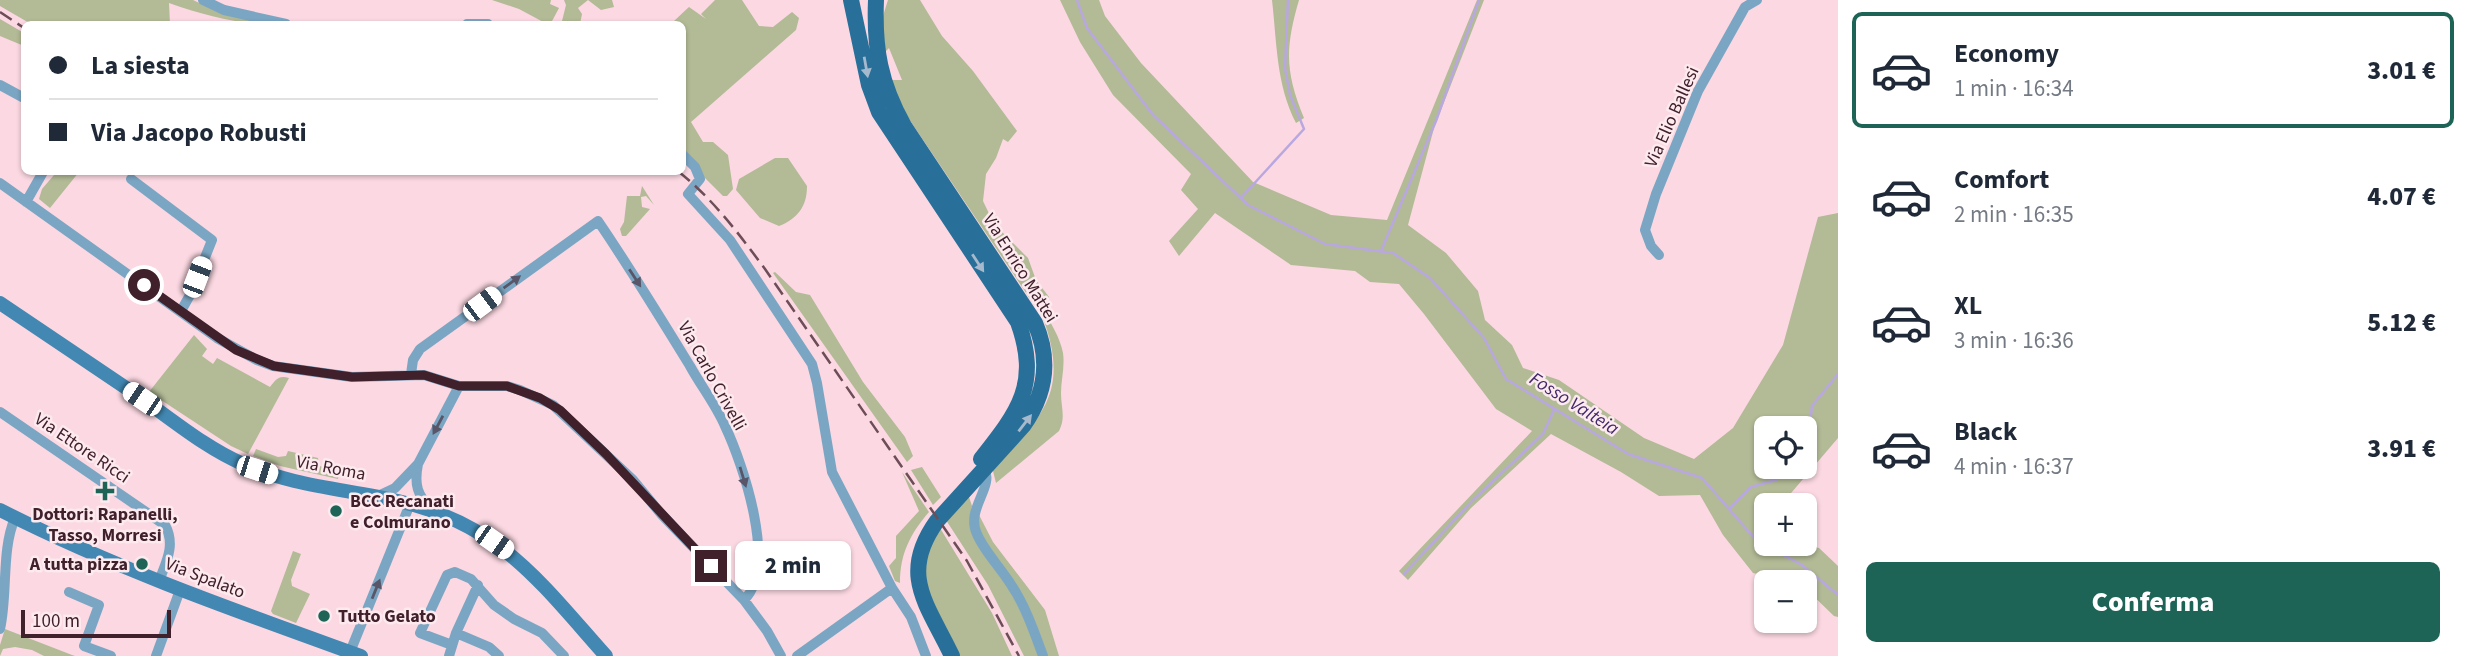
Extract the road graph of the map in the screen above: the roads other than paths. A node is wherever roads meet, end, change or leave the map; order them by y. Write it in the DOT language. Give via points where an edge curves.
graph roads {
  1 [pos="203,0"];
  2 [pos="851,0"];
  3 [pos="876,0"];
  4 [pos="885,0"];
  5 [pos="1757,0"];
  6 [pos="273,21"];
  7 [pos="876,32"];
  8 [pos="0,85"];
  9 [pos="21,96"];
  10 [pos="686,158"];
  11 [pos="41,175"];
  12 [pos="131,179"];
  13 [pos="0,183"];
  14 [pos="26,201"];
  15 [pos="1659,255"];
  16 [pos="0,303"];
  17 [pos="181,311"];
  18 [pos="411,374"];
  19 [pos="459,386"];
  20 [pos="0,412"];
  21 [pos="418,464"];
  22 [pos="984,468"];
  23 [pos="376,496"];
  24 [pos="410,504"];
  25 [pos="0,510"];
  26 [pos="434,511"];
  27 [pos="15,518"];
  28 [pos="159,581"];
  29 [pos="478,585"];
  30 [pos="892,588"];
  31 [pos="180,590"];
  32 [pos="69,592"];
  33 [pos="744,600"];
  34 [pos="0,626"];
  35 [pos="456,633"];
  36 [pos="452,645"];
  37 [pos="355,654"];
  38 [pos="111,656"];
  39 [pos="156,656"];
  40 [pos="449,656"];
  41 [pos="499,656"];
  42 [pos="564,656"];
  43 [pos="606,656"];
  44 [pos="781,656"];
  45 [pos="797,656"];
  46 [pos="926,656"];
  47 [pos="947,656"];
  48 [pos="953,656"];
  49 [pos="1044,656"];
  1 -- 6 [label="street"];
  2 -- 47 [label="main road, Via Enrico Mattei, one-way" via="879,112 1017,322 1028,360 1027,382 1018,407 922,534 912,558 914,590"];
  3 -- 7 [label="main road, Via Enrico Mattei"];
  4 -- 7 [label="main road"];
  5 -- 15 [label="street, Via Elio Ballesi" via="1745,7 1698,91 1656,194 1645,230"];
  22 -- 7 [label="main road, Via Enrico Mattei, one-way" via="1034,410 1044,381 1044,348 1035,323 890,100"];
  8 -- 9 [label="street"];
  10 -- 30 [label="street" via="700,179 688,194 730,240 812,364 832,472"];
  11 -- 14 [label="street"];
  12 -- 17 [label="street" via="212,240"];
  13 -- 14 [label="street"];
  14 -- 17 [label="street"];
  16 -- 23 [label="main road, Via Roma" via="226,456 273,476"];
  17 -- 18 [label="street" via="236,350 274,366 352,377"];
  18 -- 19 [label="street"];
  18 -- 33 [label="street, Via Carlo Crivelli, one-way" via="419,349 598,221 725,425 756,523 757,577"];
  19 -- 21 [label="street, one-way"];
  19 -- 33 [label="street" via="507,386 560,410 633,480"];
  20 -- 28 [label="street, Via Ettore Ricci" via="165,525 171,549"];
  21 -- 23 [label="street" via="395,488"];
  21 -- 26 [label="street" via="416,489"];
  22 -- 48 [label="main road, Via Enrico Mattei" via="937,521 919,553 920,586"];
  22 -- 49 [label="street" via="987,480 974,510 977,534 1012,586"];
  23 -- 24 [label="main road, Via Roma"];
  24 -- 26 [label="main road, Via Roma"];
  37 -- 24 [label="street, one-way"];
  25 -- 27 [label="main road, Via Spalato"];
  26 -- 43 [label="main road, Via Roma" via="466,524 518,559"];
  27 -- 28 [label="main road, Via Spalato"];
  27 -- 34 [label="street"];
  28 -- 31 [label="main road, Via Spalato"];
  29 -- 35 [label="street"];
  29 -- 36 [label="street" via="462,574 447,575 420,633"];
  29 -- 42 [label="street" via="494,604 542,633"];
  30 -- 45 [label="street"];
  30 -- 46 [label="street" via="911,617"];
  31 -- 37 [label="main road, Via Spalato"];
  31 -- 39 [label="street"];
  32 -- 38 [label="street" via="99,605 84,646"];
  33 -- 44 [label="street"];
  35 -- 36 [label="street"];
  35 -- 41 [label="street"];
  36 -- 40 [label="street"];
}
